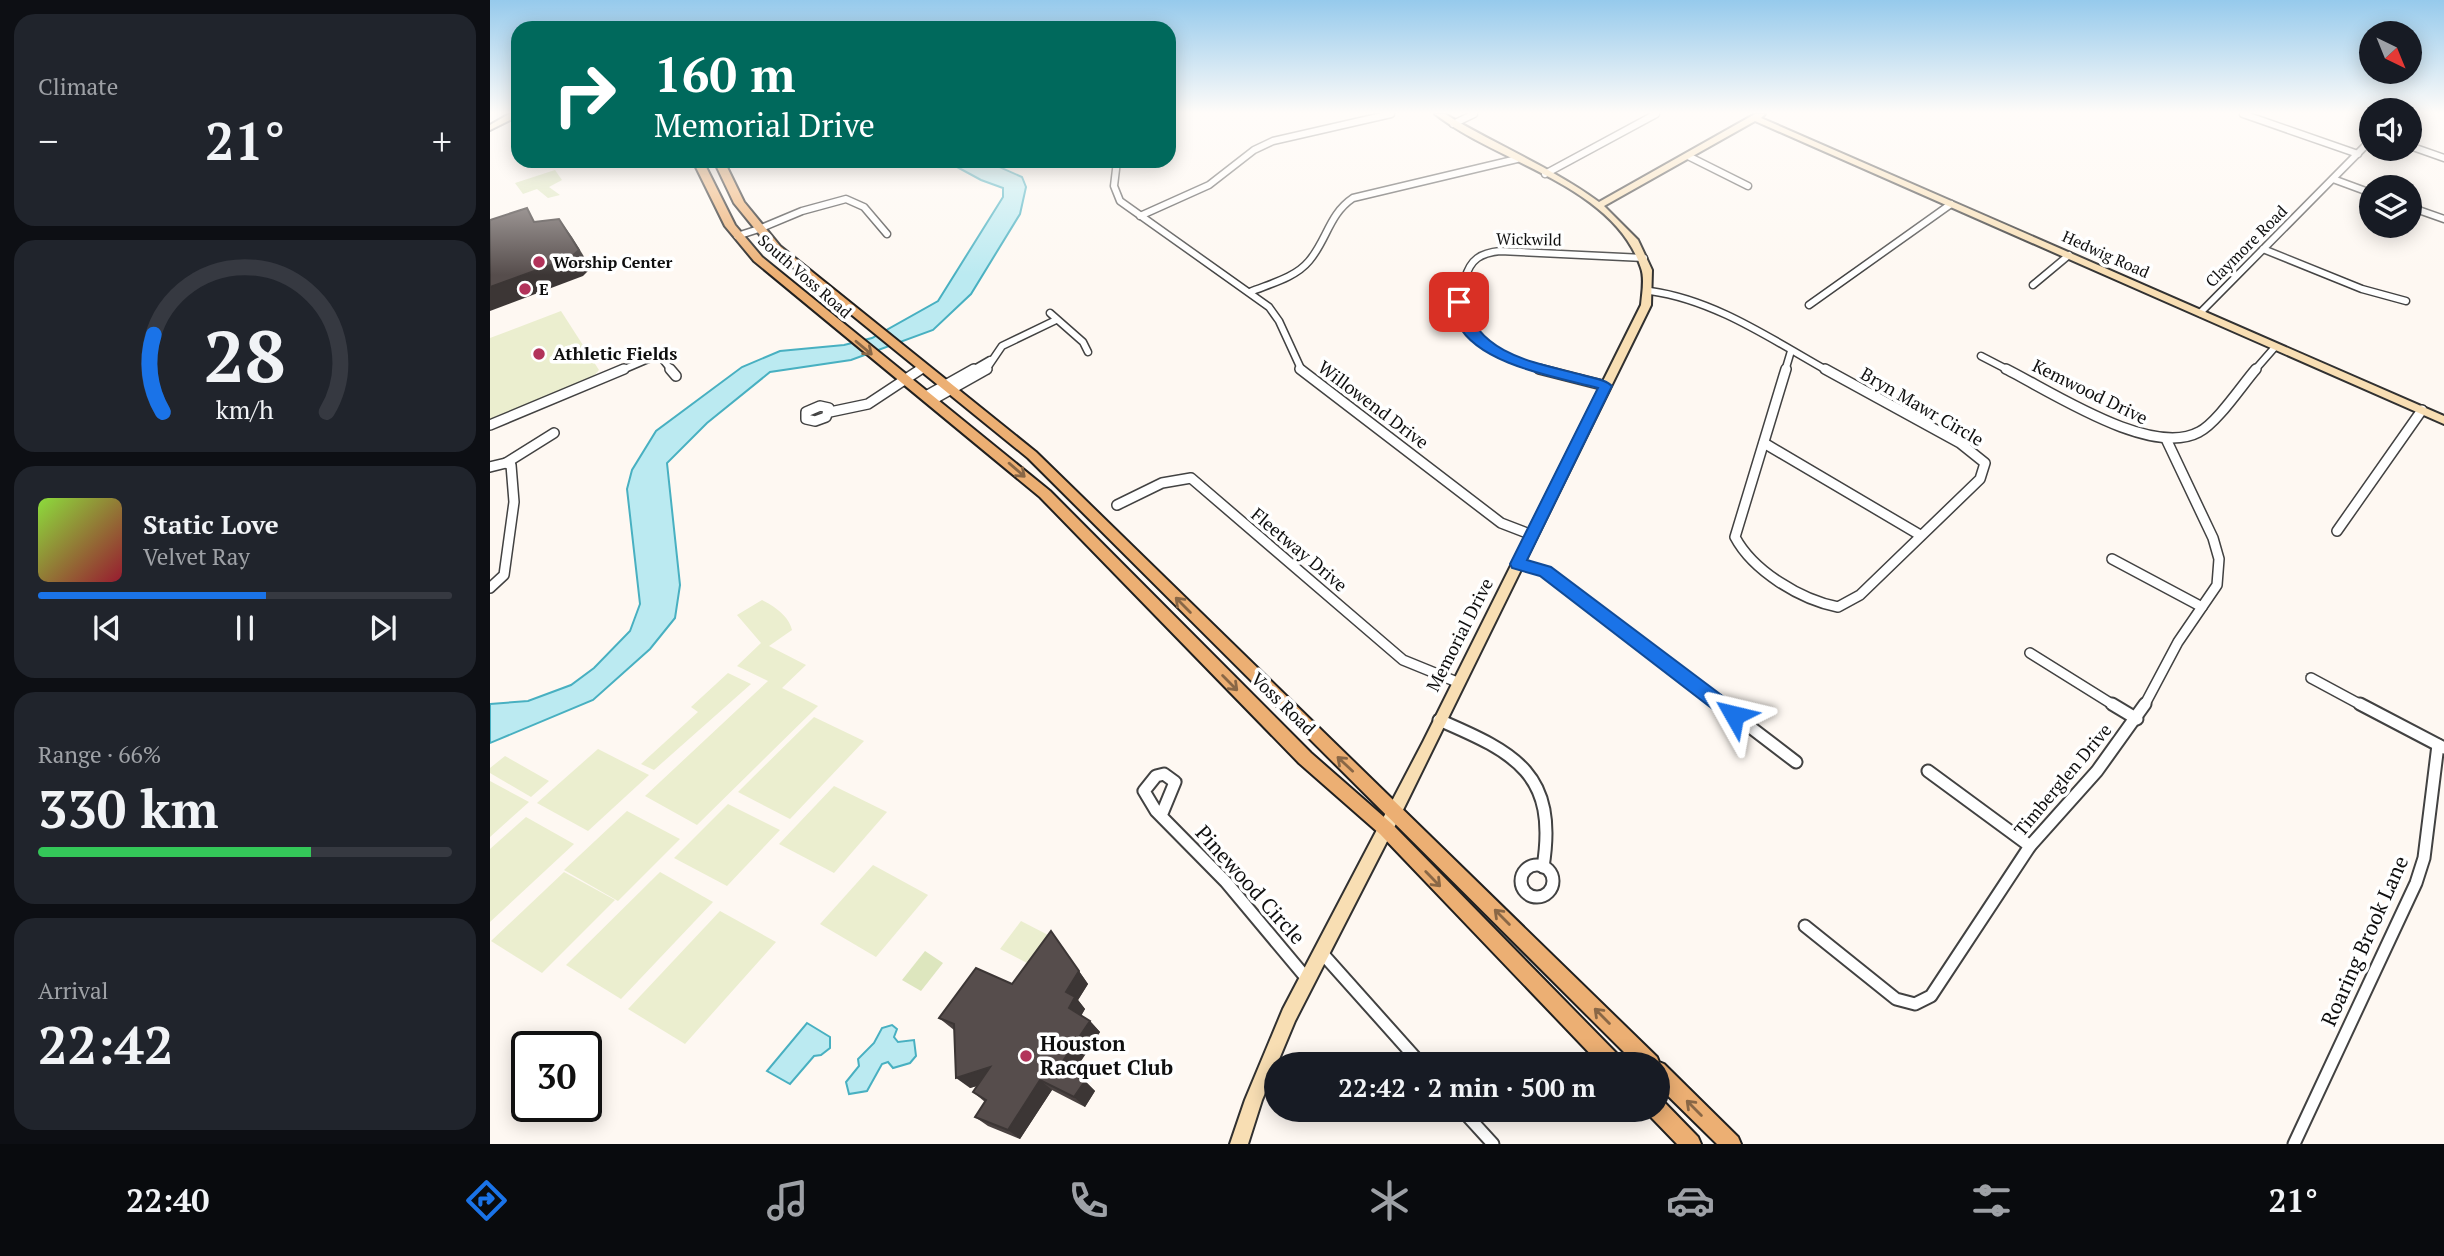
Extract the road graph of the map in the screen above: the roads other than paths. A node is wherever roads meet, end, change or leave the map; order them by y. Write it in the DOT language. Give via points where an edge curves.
graph roads {
  1 [pos="1232,167"];
  2 [pos="1479,167"];
  3 [pos="1533,167"];
  4 [pos="1557,167"];
  5 [pos="1667,167"];
  6 [pos="1711,167"];
  7 [pos="1871,167"];
  8 [pos="2345,167"];
  9 [pos="702,168"];
  10 [pos="722,168"];
  11 [pos="1116,168"];
  12 [pos="1545,174"];
  13 [pos="2333,179"];
  14 [pos="1748,186"];
  15 [pos="2359,189"];
  16 [pos="1601,204"];
  17 [pos="1951,204"];
  18 [pos="2422,211"];
  19 [pos="1140,216"];
  20 [pos="2444,219"];
  21 [pos="759,229"];
  22 [pos="887,234"];
  23 [pos="737,236"];
  24 [pos="2263,249"];
  25 [pos="2069,255"];
  26 [pos="1644,258"];
  27 [pos="812,277"];
  28 [pos="2033,285"];
  29 [pos="1650,291"];
  30 [pos="797,292"];
  31 [pos="1250,292"];
  32 [pos="2406,301"];
  33 [pos="1809,306"];
  34 [pos="1050,313"];
  35 [pos="2200,313"];
  36 [pos="1056,320"];
  37 [pos="2275,347"];
  38 [pos="1791,351"];
  39 [pos="1088,352"];
  40 [pos="908,354"];
  41 [pos="1980,356"];
  42 [pos="886,366"];
  43 [pos="924,367"];
  44 [pos="676,376"];
  45 [pos="904,379"];
  46 [pos="1606,386"];
  47 [pos="947,387"];
  48 [pos="929,398"];
  49 [pos="2422,410"];
  50 [pos="830,412"];
  51 [pos="2444,420"];
  52 [pos="490,425"];
  53 [pos="1002,431"];
  54 [pos="554,433"];
  55 [pos="983,441"];
  56 [pos="2167,441"];
  57 [pos="1764,443"];
  58 [pos="506,463"];
  59 [pos="490,467"];
  60 [pos="1117,505"];
  61 [pos="2337,531"];
  62 [pos="1532,535"];
  63 [pos="1920,536"];
  64 [pos="1130,552"];
  65 [pos="2112,559"];
  66 [pos="1111,563"];
  67 [pos="1518,564"];
  68 [pos="490,588"];
  69 [pos="2202,607"];
  70 [pos="1203,626"];
  71 [pos="1184,638"];
  72 [pos="2030,653"];
  73 [pos="2311,678"];
  74 [pos="1457,682"];
  75 [pos="2137,719"];
  76 [pos="1439,720"];
  77 [pos="2441,746"];
  78 [pos="1796,762"];
  79 [pos="1928,771"];
  80 [pos="1395,811"];
  81 [pos="1161,816"];
  82 [pos="1386,830"];
  83 [pos="2030,846"];
  84 [pos="1543,867"];
  85 [pos="1805,926"];
  86 [pos="1321,952"];
  87 [pos="1308,980"];
  88 [pos="1410,1052"];
  89 [pos="1601,1052"];
  90 [pos="1638,1052"];
  91 [pos="1670,1084"];
  92 [pos="1473,1122"];
  93 [pos="1670,1122"];
  94 [pos="1239,1144"];
  95 [pos="1493,1144"];
  96 [pos="1691,1144"];
  97 [pos="1731,1144"];
  98 [pos="2294,1144"];
  1 -- 19 [label="street" via="1209,185"];
  2 -- 31 [label="street" via="1346,200 1334,211 1307,263"];
  3 -- 12 [label="street"];
  4 -- 12 [label="street"];
  5 -- 16 [label="street"];
  6 -- 14 [label="street"];
  7 -- 17 [label="street, Hedwig Road"];
  8 -- 13 [label="street, Claymore Road"];
  9 -- 23 [label="main road, South Voss Road"];
  10 -- 21 [label="main road, South Voss Road"];
  11 -- 19 [label="street, Willowend Drive" via="1114,186 1120,201"];
  12 -- 16 [label="street"];
  13 -- 15 [label="street"];
  13 -- 24 [label="street, Claymore Road"];
  16 -- 26 [label="street" via="1627,228"];
  17 -- 25 [label="street, Hedwig Road"];
  17 -- 33 [label="street"];
  18 -- 20 [label="street"];
  19 -- 31 [label="street, Willowend Drive"];
  21 -- 22 [label="street" via="845,198"];
  21 -- 23 [label="street"];
  21 -- 27 [label="main road, South Voss Road"];
  23 -- 30 [label="main road, South Voss Road"];
  24 -- 32 [label="street" via="2362,289"];
  24 -- 35 [label="street, Claymore Road"];
  25 -- 28 [label="street"];
  25 -- 35 [label="street, Hedwig Road"];
  26 -- 29 [label="street"];
  26 -- 46 [label="street, Wickwild" via="1500,251 1479,255 1468,265 1460,313 1482,341 1509,359"];
  27 -- 30 [label="main road"];
  27 -- 40 [label="main road, South Voss Road"];
  29 -- 38 [label="street, Bryn Mawr Circle" via="1702,302"];
  29 -- 46 [label="street, Memorial Drive"];
  30 -- 42 [label="main road, South Voss Road, one-way"];
  31 -- 62 [label="street, Willowend Drive" via="1269,306 1279,321 1301,370 1501,523"];
  34 -- 36 [label="street"];
  35 -- 37 [label="street, Hedwig Road"];
  36 -- 39 [label="street" via="1083,342"];
  36 -- 47 [label="street" via="1002,346 986,370"];
  37 -- 49 [label="street, Hedwig Road"];
  37 -- 56 [label="street, Kemwood Drive" via="2202,431"];
  38 -- 57 [label="street, Bryn Mawr Circle"];
  38 -- 63 [label="street, Bryn Mawr Circle" via="1960,443 1985,463 1980,479"];
  40 -- 43 [label="main road, Voss Road"];
  41 -- 56 [label="street, Kemwood Drive" via="2121,428"];
  42 -- 45 [label="main road, Voss Road"];
  43 -- 45 [label="street"];
  43 -- 47 [label="main road, Voss Road"];
  44 -- 52 [label="street" via="655,356"];
  45 -- 48 [label="main road, Voss Road"];
  45 -- 50 [label="street" via="868,404"];
  46 -- 62 [label="street, Memorial Drive"];
  47 -- 48 [label="street"];
  47 -- 53 [label="main road, Voss Road"];
  48 -- 55 [label="main road, Voss Road"];
  49 -- 51 [label="street, Hedwig Road"];
  49 -- 61 [label="street"];
  53 -- 55 [label="main road"];
  53 -- 64 [label="main road, Voss Road"];
  54 -- 58 [label="street"];
  55 -- 66 [label="main road, Voss Road, one-way" via="1045,494"];
  56 -- 69 [label="street, Timberglen Drive" via="2219,559 2217,584"];
  57 -- 63 [label="street"];
  57 -- 63 [label="street, Bryn Mawr Circle" via="1735,537 1737,545 1815,603 1838,607 1850,602"];
  58 -- 59 [label="street"];
  58 -- 68 [label="street" via="511,465 514,502 505,575"];
  60 -- 74 [label="street, Fleetway Drive" via="1177,477 1191,478 1403,660"];
  62 -- 67 [label="street, Memorial Drive"];
  64 -- 66 [label="main road"];
  70 -- 64 [label="main road, Voss Road, one-way"];
  65 -- 69 [label="street"];
  66 -- 71 [label="main road, Voss Road"];
  67 -- 74 [label="street, Memorial Drive"];
  67 -- 78 [label="street" via="1545,571"];
  69 -- 75 [label="street, Timberglen Drive"];
  70 -- 71 [label="main road"];
  80 -- 70 [label="main road, Voss Road, one-way"];
  71 -- 82 [label="main road, Voss Road, one-way" via="1305,758"];
  72 -- 75 [label="street"];
  73 -- 77 [label="street"];
  74 -- 76 [label="street, Memorial Drive"];
  75 -- 83 [label="street, Timberglen Drive"];
  76 -- 80 [label="street, Memorial Drive"];
  76 -- 84 [label="street" via="1505,750 1536,781 1550,823"];
  77 -- 98 [label="street, Roaring Brook Lane" via="2416,883"];
  79 -- 83 [label="street"];
  80 -- 82 [label="street, Memorial Drive"];
  90 -- 80 [label="main road, Voss Road, one-way"];
  81 -- 87 [label="street, Pinewood Circle" via="1226,882"];
  82 -- 86 [label="street, Memorial Drive"];
  82 -- 89 [label="main road, Voss Road, one-way"];
  83 -- 85 [label="street, Timberglen Drive" via="1931,996 1914,1004 1896,999"];
  86 -- 87 [label="street, Memorial Drive"];
  86 -- 88 [label="street"];
  87 -- 94 [label="street, Memorial Drive" via="1252,1100"];
  97 -- 91 [label="main road, one-way"];
  92 -- 95 [label="street"];
  93 -- 96 [label="main road"];
}
